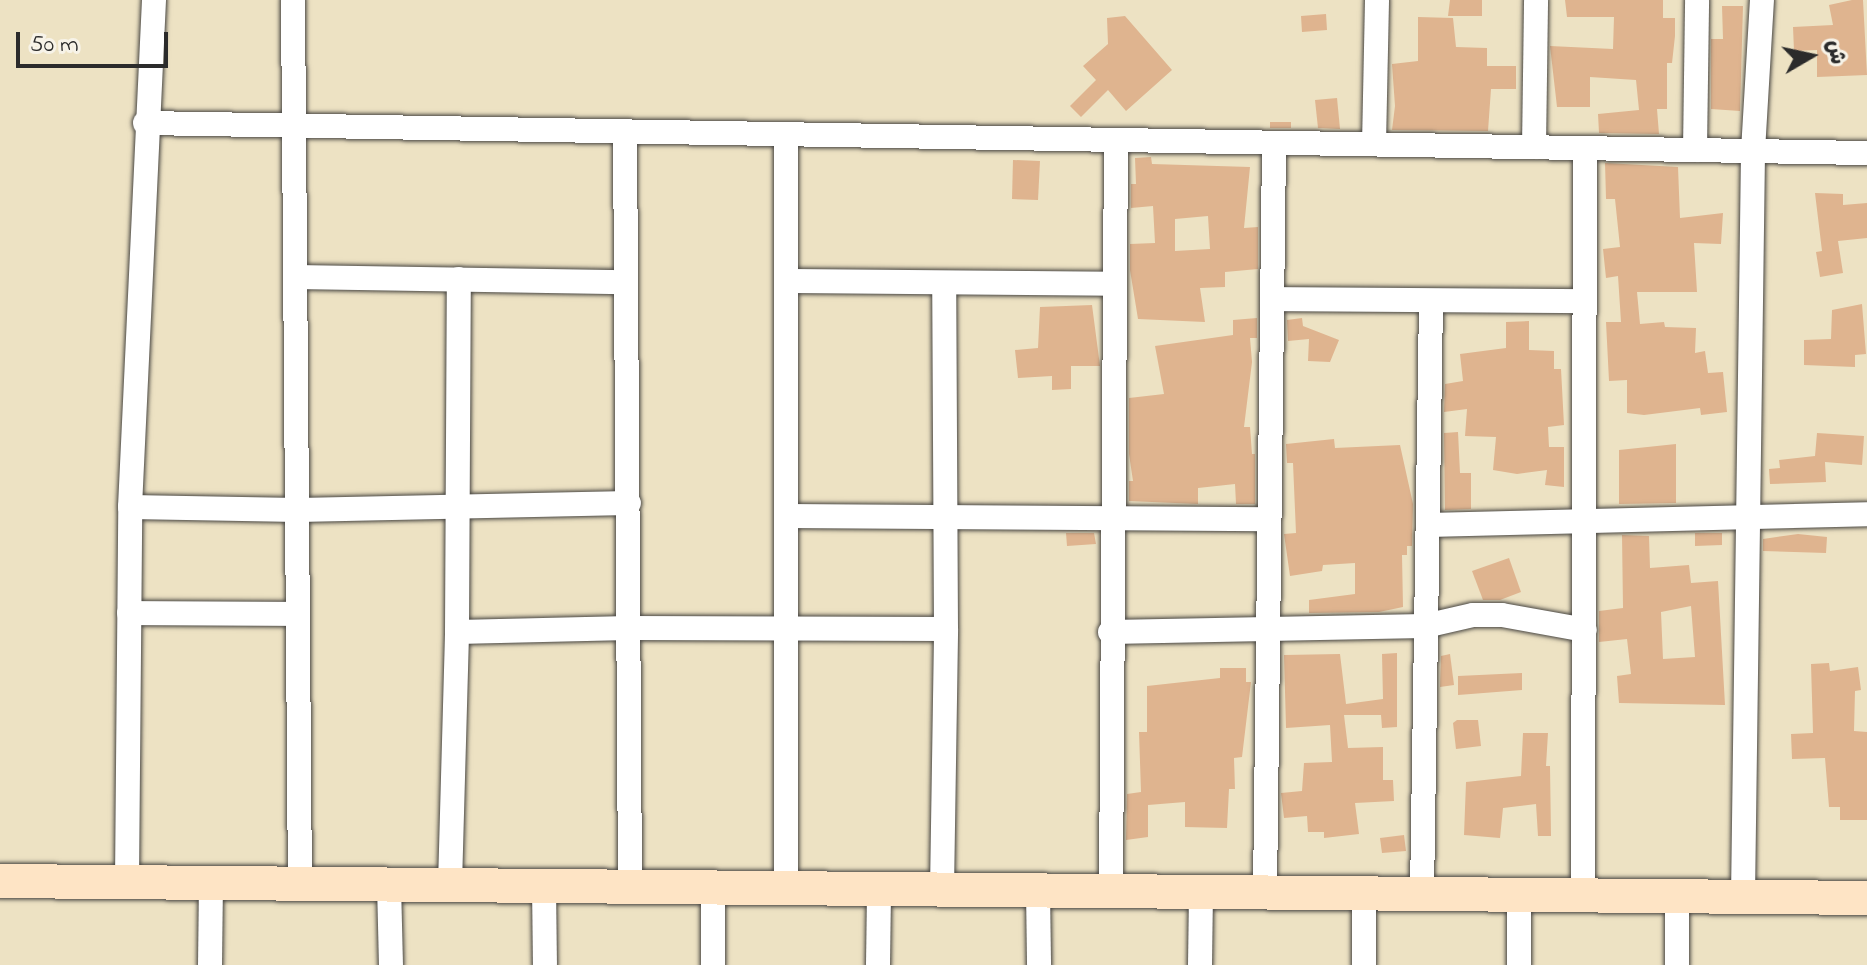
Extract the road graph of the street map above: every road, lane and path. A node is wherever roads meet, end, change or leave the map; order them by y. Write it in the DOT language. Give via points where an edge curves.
graph roads {
  1 [pos="154,0"];
  2 [pos="293,0"];
  3 [pos="1377,0"];
  4 [pos="1536,0"];
  5 [pos="1697,0"];
  6 [pos="1762,0"];
  7 [pos="145,123"];
  8 [pos="294,126"];
  9 [pos="625,131"];
  10 [pos="786,134"];
  11 [pos="1116,140"];
  12 [pos="1274,143"];
  13 [pos="1374,144"];
  14 [pos="1534,147"];
  15 [pos="1585,148"];
  16 [pos="1695,150"];
  17 [pos="1753,151"];
  18 [pos="1867,153"];
  19 [pos="295,277"];
  20 [pos="459,279"];
  21 [pos="786,281"];
  22 [pos="626,282"];
  23 [pos="1114,284"];
  24 [pos="944,285"];
  25 [pos="1272,299"];
  26 [pos="1431,301"];
  27 [pos="1585,301"];
  28 [pos="629,503"];
  29 [pos="459,506"];
  30 [pos="130,507"];
  31 [pos="298,510"];
  32 [pos="1867,514"];
  33 [pos="1748,515"];
  34 [pos="786,516"];
  35 [pos="944,516"];
  36 [pos="1112,518"];
  37 [pos="1269,519"];
  38 [pos="1585,522"];
  39 [pos="1428,525"];
  40 [pos="129,613"];
  41 [pos="298,614"];
  42 [pos="1425,626"];
  43 [pos="629,628"];
  44 [pos="786,629"];
  45 [pos="946,629"];
  46 [pos="1268,630"];
  47 [pos="1585,630"];
  48 [pos="457,632"];
  49 [pos="1110,632"];
  50 [pos="0,881"];
  51 [pos="127,882"];
  52 [pos="211,883"];
  53 [pos="300,884"];
  54 [pos="389,884"];
  55 [pos="450,885"];
  56 [pos="544,886"];
  57 [pos="630,887"];
  58 [pos="713,888"];
  59 [pos="786,888"];
  60 [pos="879,889"];
  61 [pos="942,890"];
  62 [pos="1038,890"];
  63 [pos="1111,891"];
  64 [pos="1201,892"];
  65 [pos="1265,893"];
  66 [pos="1364,893"];
  67 [pos="1422,894"];
  68 [pos="1519,895"];
  69 [pos="1583,896"];
  70 [pos="1677,897"];
  71 [pos="1743,897"];
  72 [pos="1867,898"];
  73 [pos="210,965"];
  74 [pos="391,965"];
  75 [pos="545,965"];
  76 [pos="713,965"];
  77 [pos="878,965"];
  78 [pos="1039,965"];
  79 [pos="1200,965"];
  80 [pos="1364,965"];
  81 [pos="1519,965"];
  82 [pos="1677,965"];
  1 -- 7 [label="street"];
  2 -- 8 [label="street"];
  3 -- 13 [label="street"];
  4 -- 14 [label="street"];
  5 -- 16 [label="street"];
  6 -- 17 [label="street"];
  7 -- 8 [label="street"];
  7 -- 30 [label="street"];
  8 -- 9 [label="street"];
  8 -- 19 [label="street"];
  9 -- 10 [label="street"];
  9 -- 22 [label="street"];
  10 -- 11 [label="street"];
  10 -- 21 [label="street"];
  11 -- 12 [label="street"];
  11 -- 23 [label="street"];
  12 -- 13 [label="street"];
  12 -- 25 [label="street"];
  13 -- 14 [label="street"];
  14 -- 15 [label="street"];
  15 -- 16 [label="street"];
  15 -- 27 [label="street"];
  16 -- 17 [label="street"];
  17 -- 18 [label="street"];
  17 -- 33 [label="street"];
  19 -- 20 [label="street"];
  19 -- 31 [label="street"];
  20 -- 22 [label="street"];
  20 -- 29 [label="street"];
  21 -- 24 [label="street"];
  21 -- 34 [label="street"];
  22 -- 28 [label="street"];
  23 -- 24 [label="street"];
  23 -- 36 [label="street"];
  24 -- 35 [label="street"];
  25 -- 26 [label="street"];
  25 -- 37 [label="street"];
  26 -- 27 [label="street"];
  26 -- 39 [label="street"];
  27 -- 38 [label="street"];
  28 -- 29 [label="street"];
  28 -- 43 [label="street"];
  29 -- 31 [label="street"];
  29 -- 48 [label="street"];
  30 -- 31 [label="street"];
  30 -- 40 [label="street"];
  31 -- 41 [label="street"];
  32 -- 33 [label="street"];
  33 -- 38 [label="street"];
  33 -- 71 [label="street"];
  34 -- 35 [label="street"];
  34 -- 44 [label="street"];
  35 -- 36 [label="street"];
  35 -- 45 [label="street"];
  36 -- 37 [label="street"];
  36 -- 49 [label="street"];
  37 -- 46 [label="street"];
  38 -- 39 [label="street"];
  38 -- 47 [label="street"];
  39 -- 42 [label="street"];
  40 -- 41 [label="street"];
  40 -- 51 [label="street"];
  41 -- 53 [label="street"];
  42 -- 46 [label="street"];
  42 -- 47 [label="street" via="1473,615 1502,615"];
  42 -- 67 [label="street"];
  43 -- 44 [label="street"];
  43 -- 48 [label="street"];
  43 -- 57 [label="street"];
  44 -- 45 [label="street"];
  44 -- 59 [label="street"];
  45 -- 61 [label="street"];
  46 -- 49 [label="street"];
  46 -- 65 [label="street"];
  47 -- 69 [label="street"];
  48 -- 55 [label="street"];
  49 -- 63 [label="street"];
  50 -- 51 [label="street"];
  51 -- 52 [label="street"];
  52 -- 53 [label="street"];
  52 -- 73 [label="street"];
  53 -- 54 [label="street"];
  54 -- 55 [label="street"];
  54 -- 74 [label="street"];
  55 -- 56 [label="street"];
  56 -- 57 [label="street"];
  56 -- 75 [label="street"];
  57 -- 58 [label="street"];
  58 -- 59 [label="street"];
  58 -- 76 [label="street"];
  59 -- 60 [label="street"];
  60 -- 61 [label="street"];
  60 -- 77 [label="street"];
  61 -- 62 [label="street"];
  62 -- 63 [label="street"];
  62 -- 78 [label="street"];
  63 -- 64 [label="street"];
  64 -- 65 [label="street"];
  64 -- 79 [label="street"];
  65 -- 66 [label="street"];
  66 -- 67 [label="street"];
  66 -- 80 [label="street"];
  67 -- 68 [label="street"];
  68 -- 69 [label="street"];
  68 -- 81 [label="street"];
  69 -- 70 [label="street"];
  70 -- 71 [label="street"];
  70 -- 82 [label="street"];
  71 -- 72 [label="street"];
}
